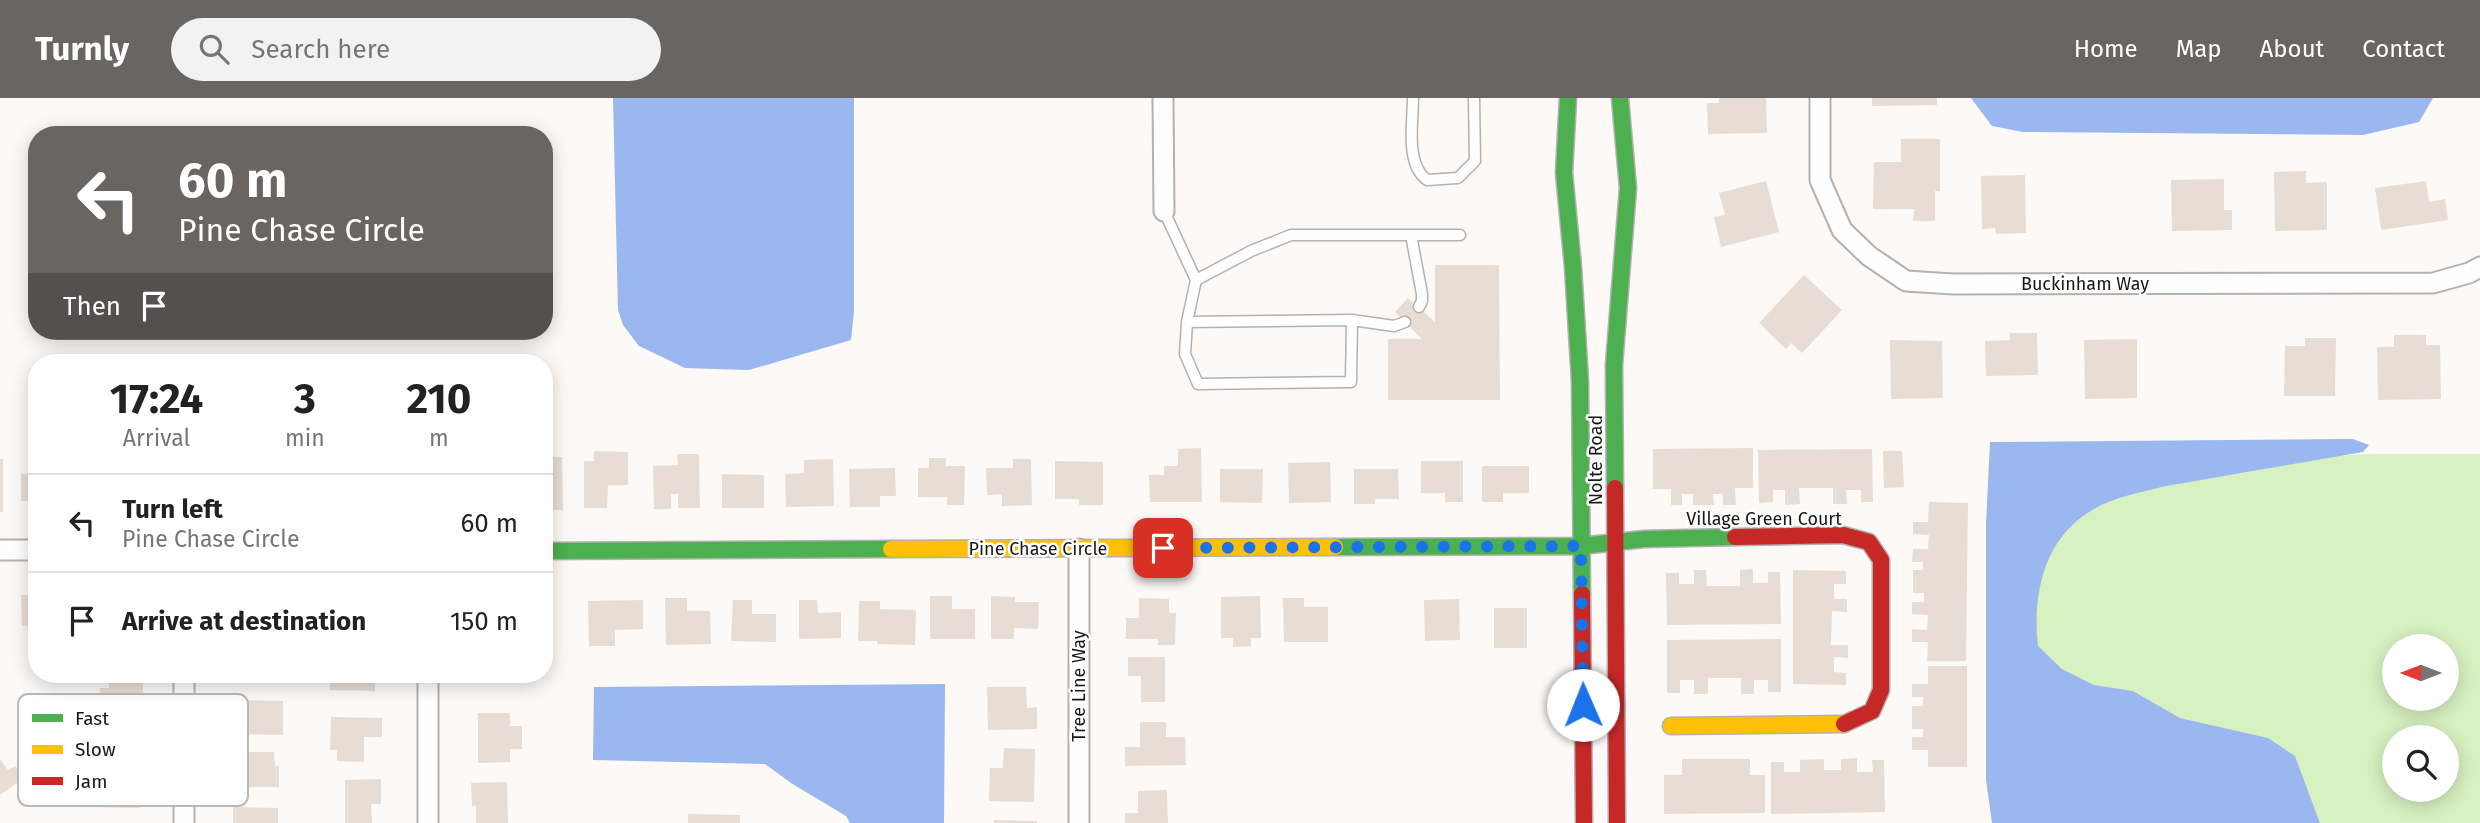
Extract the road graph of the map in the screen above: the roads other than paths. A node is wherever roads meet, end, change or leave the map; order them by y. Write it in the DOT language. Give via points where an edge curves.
graph roads {
  1 [pos="1163,98"];
  2 [pos="1413,98"];
  3 [pos="1474,98"];
  4 [pos="1568,98"];
  5 [pos="1620,98"];
  6 [pos="1820,98"];
  7 [pos="1164,211"];
  8 [pos="1411,235"];
  9 [pos="1460,235"];
  10 [pos="2480,267"];
  11 [pos="1196,280"];
  12 [pos="1419,307"];
  13 [pos="1352,320"];
  14 [pos="1187,322"];
  15 [pos="1405,322"];
  16 [pos="1615,542"];
  17 [pos="1581,546"];
  18 [pos="1079,549"];
  19 [pos="0,550"];
  20 [pos="28,550"];
  21 [pos="553,551"];
  22 [pos="428,683"];
  23 [pos="1671,726"];
  24 [pos="428,823"];
  25 [pos="1079,823"];
  26 [pos="1584,823"];
  27 [pos="1617,823"];
  1 -- 7 [label="street"];
  2 -- 3 [label="lane" via="1416,168 1427,180 1447,180 1458,178 1475,161"];
  4 -- 17 [label="street, Nolte Road" via="1564,173 1580,382"];
  5 -- 16 [label="street, Nolte Road" via="1628,188 1614,365"];
  6 -- 10 [label="street, Buckinham Way" via="1820,180 1842,230 1869,256 1906,281 2433,283"];
  7 -- 11 [label="lane"];
  8 -- 9 [label="lane"];
  8 -- 11 [label="lane" via="1291,235"];
  8 -- 12 [label="lane" via="1422,295"];
  11 -- 14 [label="lane"];
  13 -- 14 [label="lane"];
  13 -- 14 [label="lane" via="1351,383 1198,384 1185,354"];
  13 -- 15 [label="lane" via="1394,326"];
  16 -- 17 [label="street, Pine Chase Circle"];
  16 -- 23 [label="street, Village Green Court" via="1843,535 1869,542 1881,560 1881,690 1872,711 1847,724"];
  16 -- 27 [label="street, Nolte Road"];
  17 -- 18 [label="street, Pine Chase Circle"];
  17 -- 26 [label="street, Nolte Road"];
  18 -- 21 [label="street, Pine Chase Circle"];
  18 -- 25 [label="street, Tree Line Way"];
  19 -- 20 [label="street"];
  22 -- 24 [label="street"];
}
